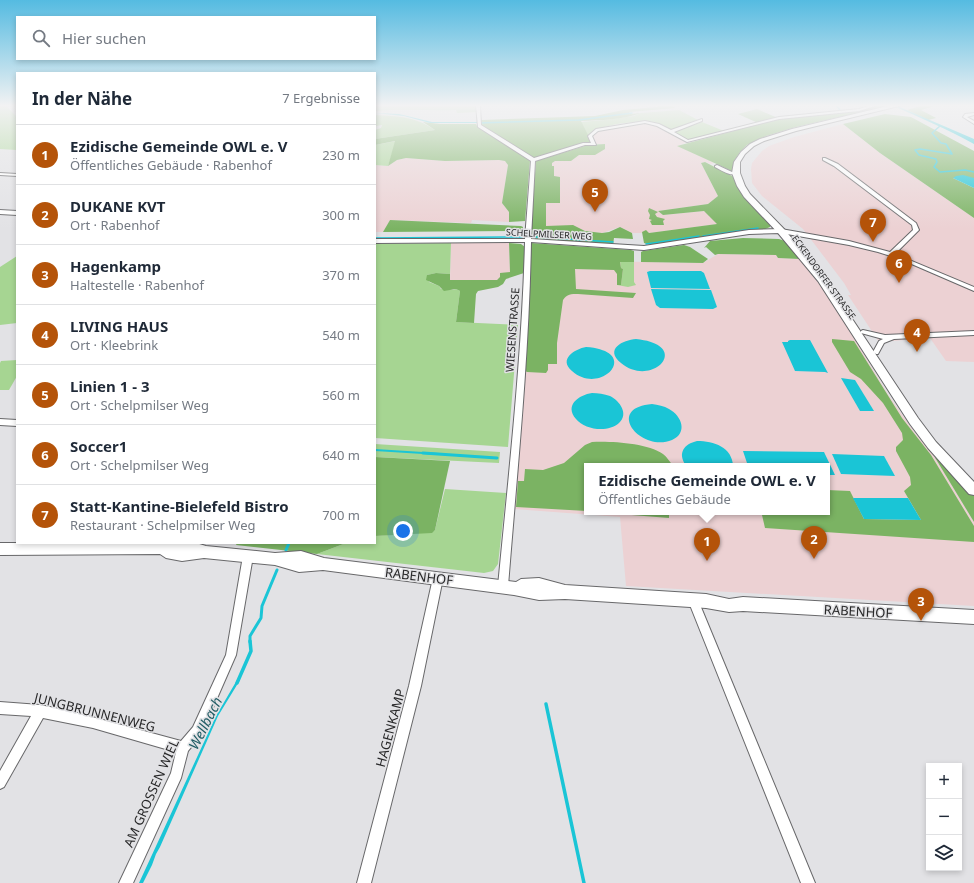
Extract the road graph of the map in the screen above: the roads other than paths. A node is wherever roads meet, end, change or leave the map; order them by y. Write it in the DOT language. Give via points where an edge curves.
graph roads {
  1 [pos="511,146"];
  2 [pos="578,146"];
  3 [pos="751,146"];
  4 [pos="756,146"];
  5 [pos="825,159"];
  6 [pos="533,160"];
  7 [pos="717,166"];
  8 [pos="9,168"];
  9 [pos="736,173"];
  10 [pos="0,174"];
  11 [pos="16,175"];
  12 [pos="0,212"];
  13 [pos="16,212"];
  14 [pos="788,234"];
  15 [pos="527,240"];
  16 [pos="376,241"];
  17 [pos="890,254"];
  18 [pos="974,289"];
  19 [pos="863,332"];
  20 [pos="974,333"];
  21 [pos="897,337"];
  22 [pos="876,352"];
  23 [pos="0,422"];
  24 [pos="16,423"];
  25 [pos="974,479"];
  26 [pos="974,490"];
  27 [pos="44,546"];
  28 [pos="0,549"];
  29 [pos="248,556"];
  30 [pos="438,578"];
  31 [pos="508,587"];
  32 [pos="699,600"];
  33 [pos="974,617"];
  34 [pos="0,708"];
  35 [pos="40,711"];
  36 [pos="183,748"];
  37 [pos="0,784"];
  38 [pos="126,883"];
  39 [pos="364,883"];
  40 [pos="808,883"];
  1 -- 6 [label="street"];
  2 -- 6 [label="street"];
  3 -- 9 [label="main road, ECKENDORFER STRASSE" via="737,162"];
  4 -- 14 [label="main road, ECKENDORFER STRASSE" via="747,153 741,168 744,182"];
  5 -- 17 [label="street" via="914,224 916,230"];
  6 -- 15 [label="street, WIESENSTRASSE"];
  7 -- 9 [label="street"];
  8 -- 10 [label="street"];
  9 -- 14 [label="main road, ECKENDORFER STRASSE" via="744,190"];
  10 -- 11 [label="street"];
  12 -- 13 [label="street"];
  14 -- 15 [label="street, SCHELPMILSER WEG" via="721,237 640,248"];
  14 -- 17 [label="street, SCHELPMILSER WEG"];
  14 -- 19 [label="main road, ECKENDORFER STRASSE" via="820,269"];
  14 -- 26 [label="main road, ECKENDORFER STRASSE" via="822,280 914,421 932,445"];
  15 -- 16 [label="street, SCHELPMILSER WEG"];
  15 -- 31 [label="street, WIESENSTRASSE"];
  17 -- 18 [label="street, SCHELPMILSER WEG"];
  19 -- 21 [label="street"];
  19 -- 22 [label="main road, ECKENDORFER STRASSE"];
  20 -- 21 [label="street"];
  21 -- 22 [label="street" via="881,342"];
  22 -- 25 [label="main road, ECKENDORFER STRASSE" via="923,423"];
  23 -- 24 [label="street"];
  27 -- 28 [label="main road, RABENHOF"];
  27 -- 29 [label="main road, RABENHOF" via="153,549 182,555 206,552"];
  29 -- 30 [label="main road, RABENHOF" via="275,559 299,566 324,564"];
  29 -- 36 [label="street, AM GROSSEN WIEL" via="231,655 197,731"];
  30 -- 31 [label="main road, RABENHOF"];
  30 -- 39 [label="street, HAGENKAMP" via="415,686"];
  31 -- 32 [label="main road, RABENHOF" via="540,594 565,592"];
  32 -- 33 [label="main road, RABENHOF" via="722,606 743,604"];
  32 -- 40 [label="street"];
  34 -- 35 [label="street, JUNGBRUNNENWEG"];
  35 -- 36 [label="street, JUNGBRUNNENWEG"];
  35 -- 37 [label="street"];
  36 -- 38 [label="street, AM GROSSEN WIEL" via="177,774"];
}
